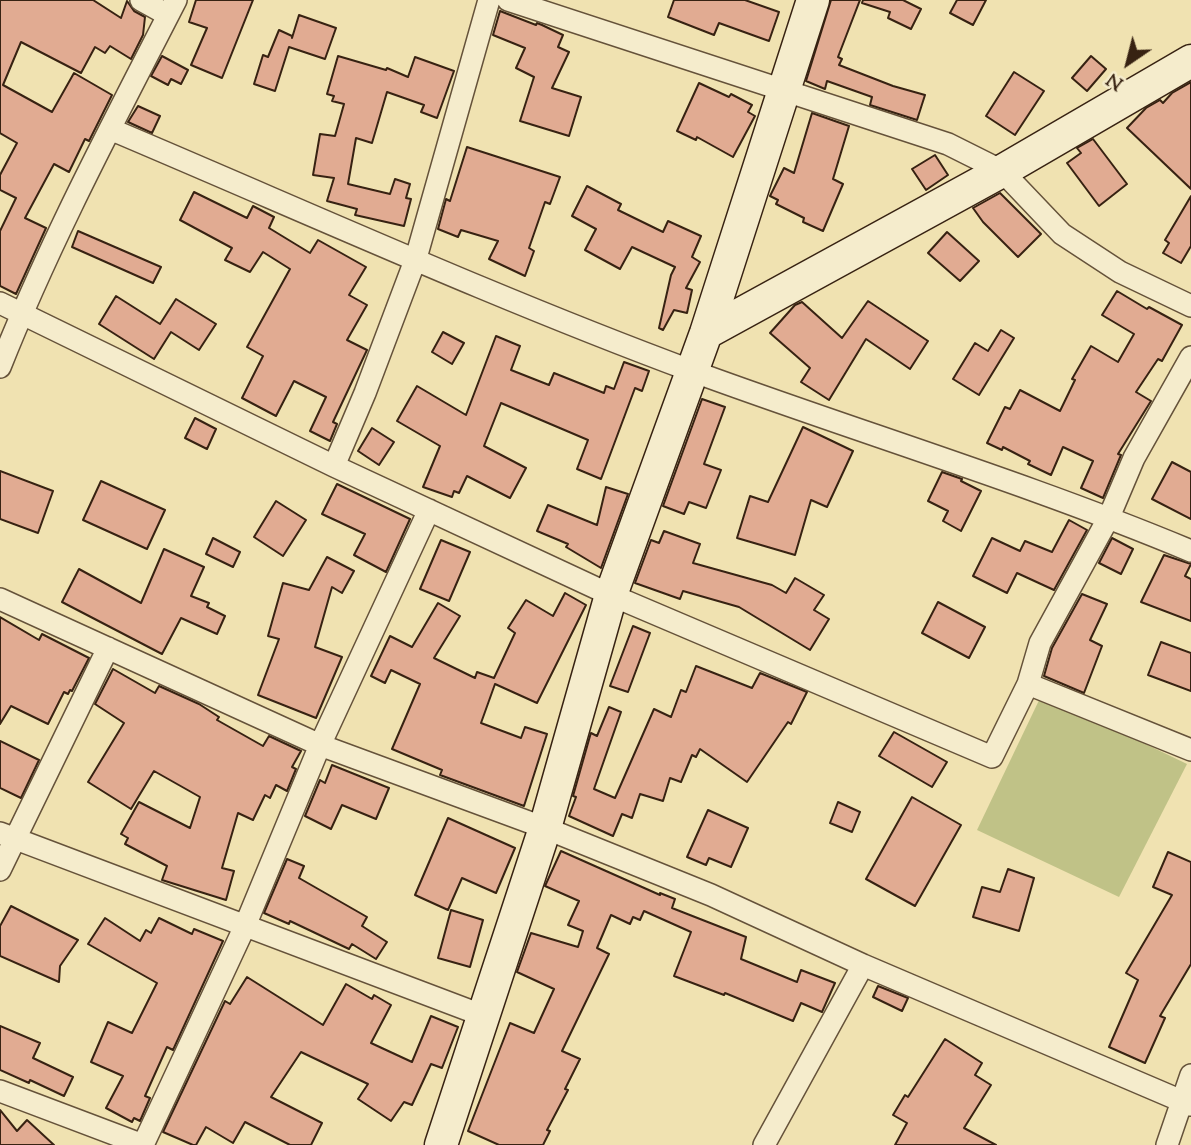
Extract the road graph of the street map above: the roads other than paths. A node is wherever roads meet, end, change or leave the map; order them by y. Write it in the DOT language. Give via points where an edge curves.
graph roads {
  1 [pos="141,0"];
  2 [pos="489,0"];
  3 [pos="508,0"];
  4 [pos="813,0"];
  5 [pos="172,8"];
  6 [pos="1190,62"];
  7 [pos="783,90"];
  8 [pos="110,129"];
  9 [pos="1002,171"];
  10 [pos="416,258"];
  11 [pos="0,303"];
  12 [pos="1191,306"];
  13 [pos="21,313"];
  14 [pos="706,333"];
  15 [pos="1191,357"];
  16 [pos="0,367"];
  17 [pos="693,371"];
  18 [pos="334,466"];
  19 [pos="429,510"];
  20 [pos="1109,517"];
  21 [pos="1191,551"];
  22 [pos="611,595"];
  23 [pos="0,599"];
  24 [pos="108,648"];
  25 [pos="1028,684"];
  26 [pos="320,745"];
  27 [pos="1191,750"];
  28 [pos="545,828"];
  29 [pos="7,836"];
  30 [pos="0,870"];
  31 [pos="245,926"];
  32 [pos="863,965"];
  33 [pos="484,1016"];
  34 [pos="1191,1075"];
  35 [pos="0,1091"];
  36 [pos="1186,1103"];
  37 [pos="143,1145"];
  38 [pos="441,1145"];
  39 [pos="764,1145"];
  40 [pos="1167,1145"];
  1 -- 5 [label="street"];
  2 -- 10 [label="street"];
  3 -- 7 [label="street"];
  4 -- 7 [label="main road"];
  5 -- 8 [label="street"];
  6 -- 9 [label="main road"];
  7 -- 9 [label="street" via="948,144"];
  7 -- 14 [label="main road"];
  8 -- 10 [label="street"];
  8 -- 13 [label="street"];
  9 -- 12 [label="street" via="1062,234 1120,272"];
  9 -- 14 [label="main road"];
  10 -- 17 [label="street" via="494,294"];
  10 -- 18 [label="street"];
  11 -- 13 [label="street"];
  13 -- 16 [label="street"];
  13 -- 18 [label="street"];
  14 -- 17 [label="main road"];
  15 -- 20 [label="street" via="1134,458"];
  17 -- 20 [label="street"];
  17 -- 22 [label="main road"];
  18 -- 19 [label="street"];
  19 -- 22 [label="street"];
  19 -- 26 [label="street"];
  20 -- 21 [label="street"];
  20 -- 25 [label="street" via="1040,643"];
  22 -- 25 [label="street" via="992,757"];
  22 -- 28 [label="main road"];
  23 -- 24 [label="street"];
  24 -- 26 [label="street"];
  24 -- 29 [label="street"];
  25 -- 27 [label="street"];
  26 -- 28 [label="street"];
  26 -- 31 [label="street"];
  28 -- 32 [label="street" via="711,895"];
  28 -- 33 [label="main road"];
  29 -- 30 [label="street"];
  29 -- 31 [label="street"];
  31 -- 33 [label="street"];
  31 -- 37 [label="street"];
  32 -- 36 [label="street"];
  32 -- 39 [label="street"];
  33 -- 38 [label="main road"];
  34 -- 36 [label="street"];
  35 -- 37 [label="street"];
  36 -- 40 [label="street"];
}
